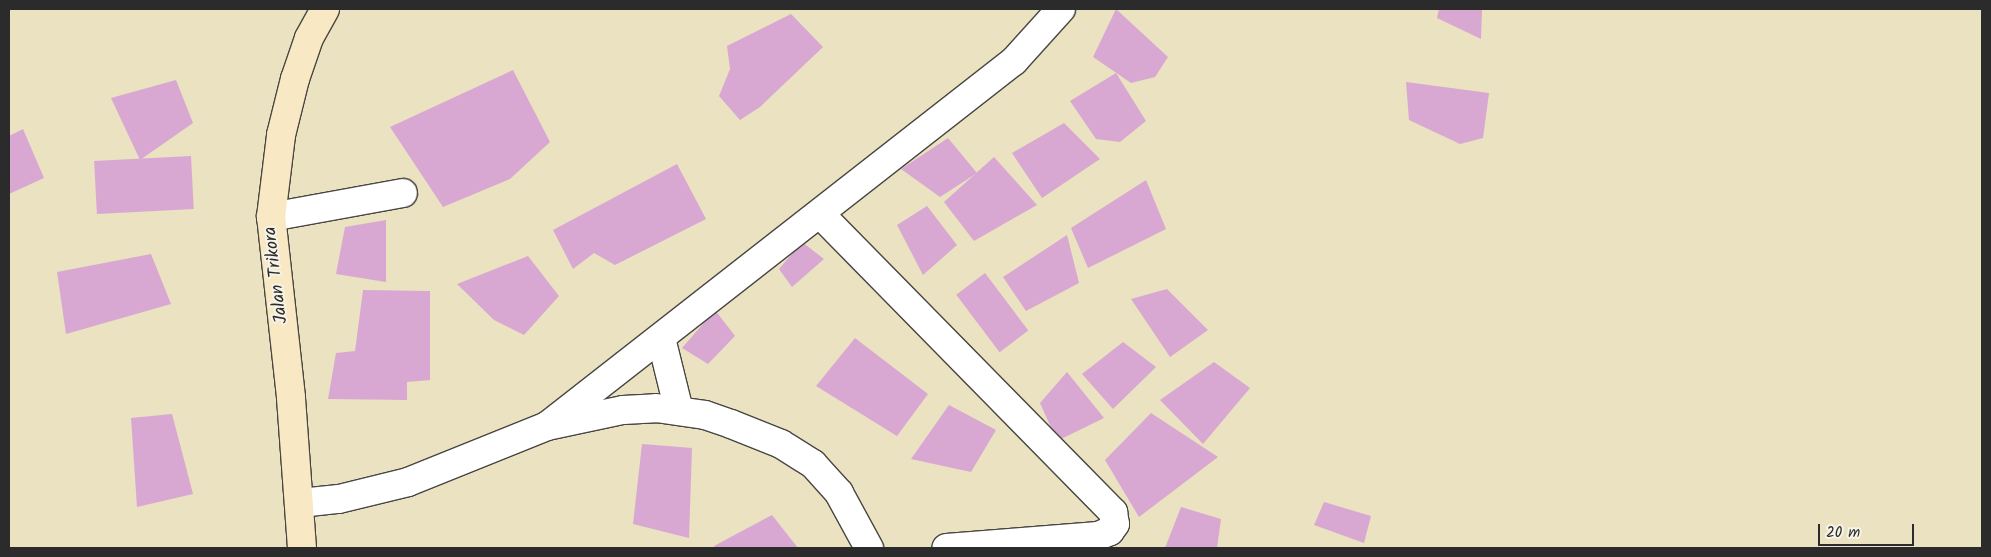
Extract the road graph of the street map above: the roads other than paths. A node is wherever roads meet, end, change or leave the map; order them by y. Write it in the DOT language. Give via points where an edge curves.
graph roads {
  1 [pos="325,9"];
  2 [pos="1061,9"];
  3 [pos="403,192"];
  4 [pos="821,215"];
  5 [pos="271,218"];
  6 [pos="661,338"];
  7 [pos="679,411"];
  8 [pos="547,426"];
  9 [pos="300,504"];
  10 [pos="302,548"];
  11 [pos="868,548"];
  12 [pos="946,548"];
  1 -- 5 [label="street, Jalan Trikora" via="309,38 295,79 281,135"];
  2 -- 4 [label="street" via="1014,61"];
  3 -- 5 [label="street"];
  4 -- 6 [label="street"];
  4 -- 12 [label="street" via="1113,512 1115,524 1110,531 1098,536"];
  5 -- 9 [label="street, Jalan Trikora"];
  6 -- 7 [label="street"];
  6 -- 8 [label="street"];
  7 -- 8 [label="street" via="623,410"];
  7 -- 11 [label="street" via="705,415 781,444 813,464 839,493"];
  8 -- 9 [label="street" via="408,482 339,499"];
  9 -- 10 [label="street, Jalan Trikora"];
}
